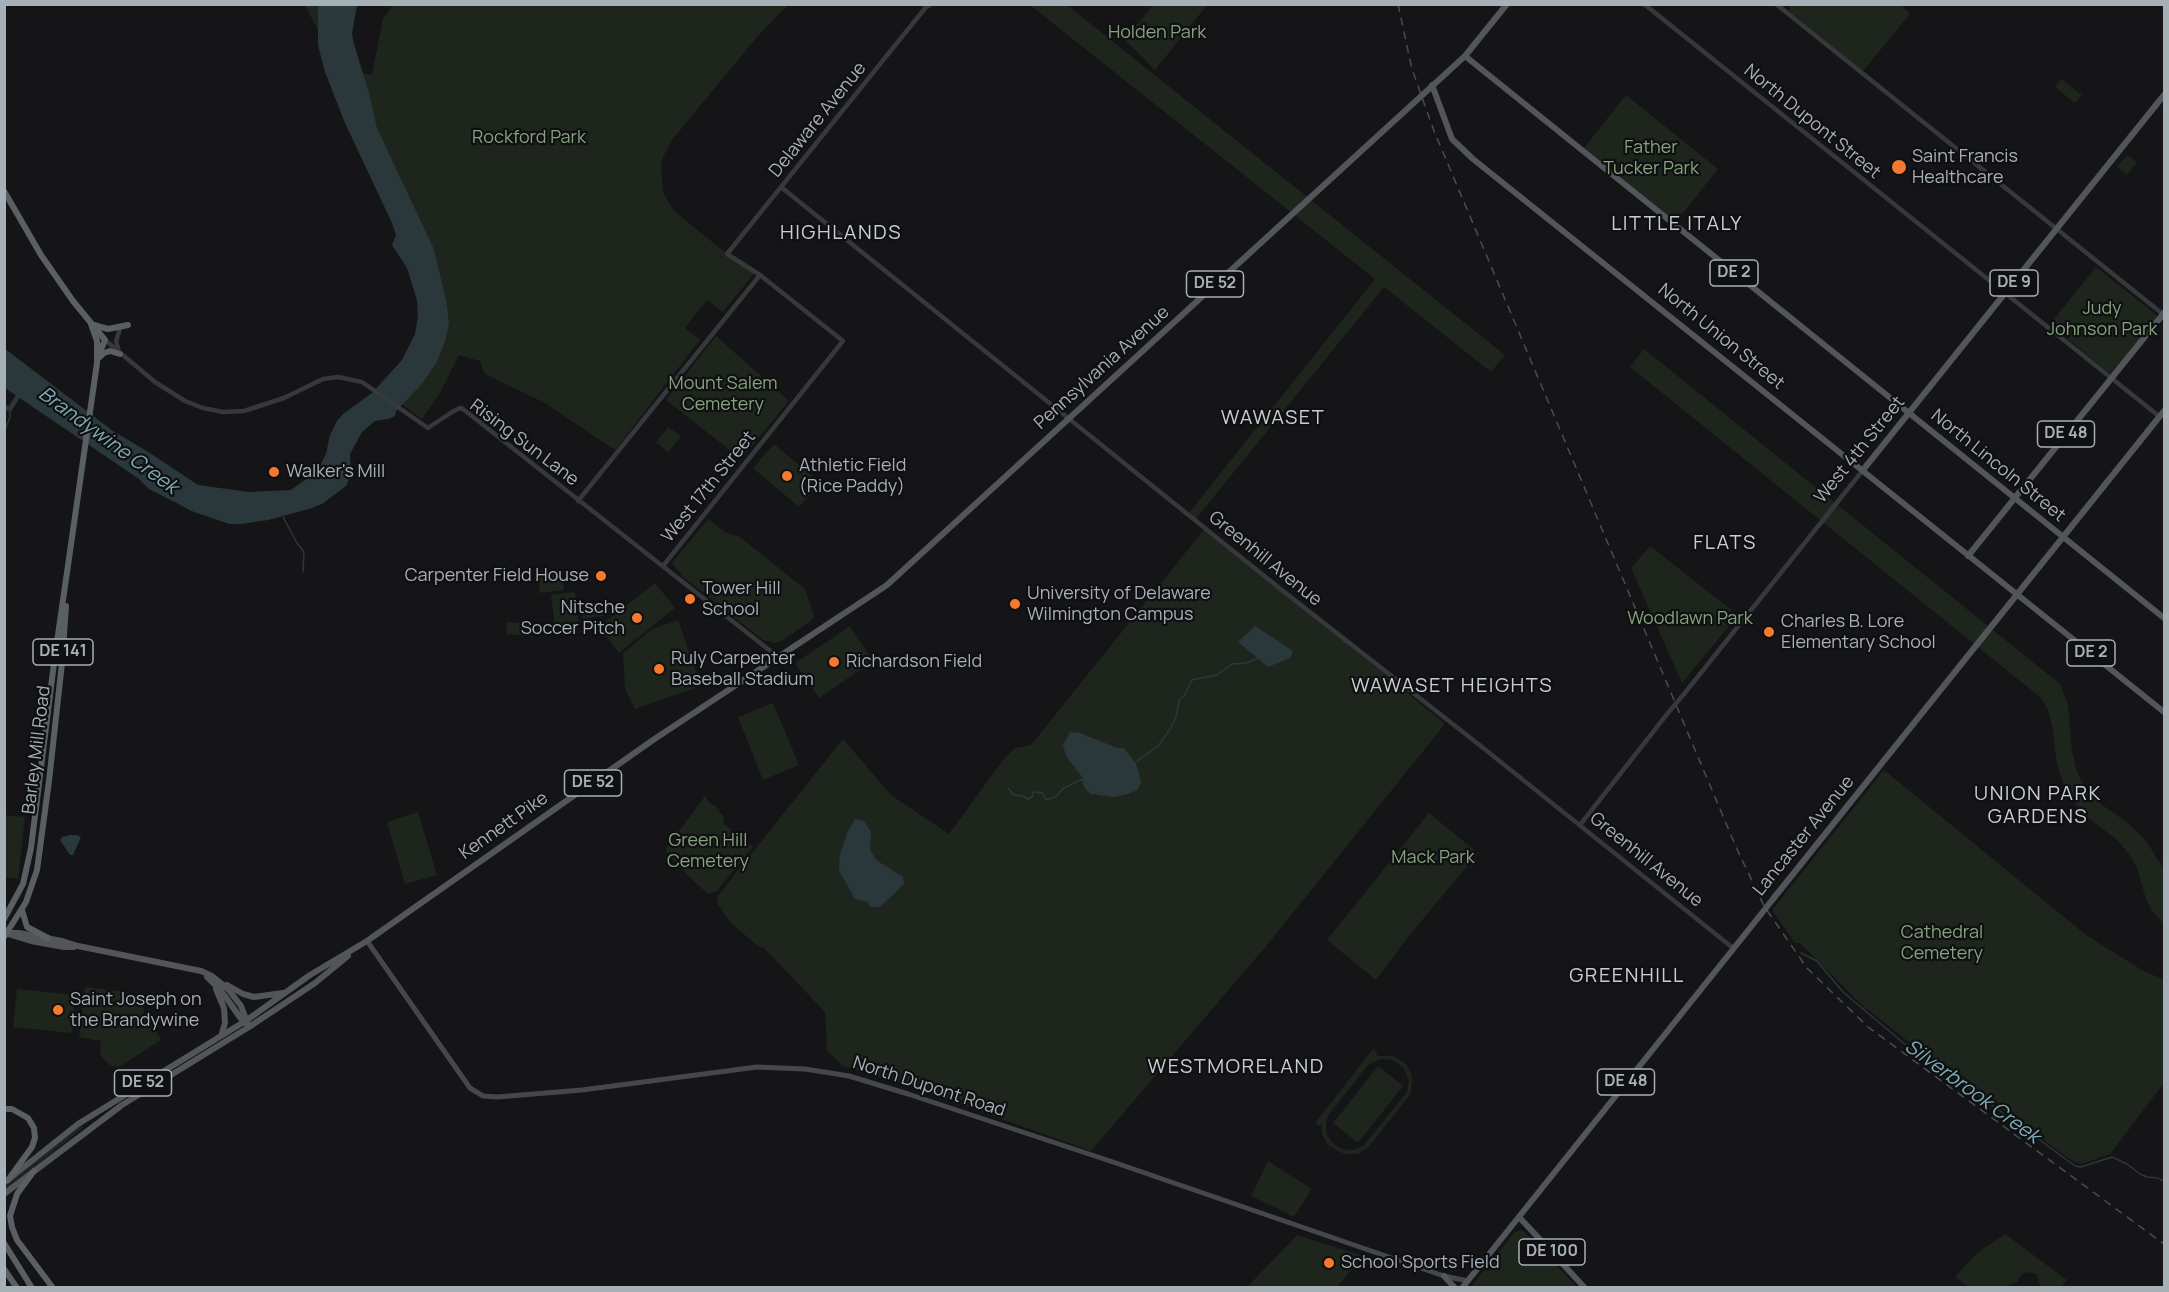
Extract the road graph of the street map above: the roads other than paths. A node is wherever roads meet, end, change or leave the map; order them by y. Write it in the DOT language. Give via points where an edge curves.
graph roads {
  1 [pos="931,4"];
  2 [pos="1507,4"];
  3 [pos="1644,4"];
  4 [pos="1776,4"];
  5 [pos="1465,56"];
  6 [pos="1432,85"];
  7 [pos="2164,95"];
  8 [pos="781,187"];
  9 [pos="4,192"];
  10 [pos="2057,229"];
  11 [pos="760,275"];
  12 [pos="2005,294"];
  13 [pos="2164,314"];
  14 [pos="91,324"];
  15 [pos="128,324"];
  16 [pos="120,329"];
  17 [pos="105,340"];
  18 [pos="120,354"];
  19 [pos="97,363"];
  20 [pos="2111,379"];
  21 [pos="2164,411"];
  22 [pos="1909,414"];
  23 [pos="2160,417"];
  24 [pos="1070,418"];
  25 [pos="1863,470"];
  26 [pos="2015,499"];
  27 [pos="578,501"];
  28 [pos="2063,537"];
  29 [pos="1968,556"];
  30 [pos="70,558"];
  31 [pos="663,566"];
  32 [pos="2017,594"];
  33 [pos="2164,618"];
  34 [pos="778,657"];
  35 [pos="2164,712"];
  36 [pos="40,776"];
  37 [pos="1580,825"];
  38 [pos="42,838"];
  39 [pos="22,908"];
  40 [pos="4,920"];
  41 [pos="5,934"];
  42 [pos="48,938"];
  43 [pos="367,941"];
  44 [pos="78,946"];
  45 [pos="1733,948"];
  46 [pos="214,980"];
  47 [pos="289,991"];
  48 [pos="245,1021"];
  49 [pos="249,1027"];
  50 [pos="221,1035"];
  51 [pos="4,1109"];
  52 [pos="34,1171"];
  53 [pos="6,1182"];
  54 [pos="4,1194"];
  55 [pos="1519,1216"];
  56 [pos="4,1243"];
  57 [pos="4,1269"];
  58 [pos="4,1275"];
  59 [pos="1444,1276"];
  60 [pos="1467,1281"];
  61 [pos="16,1287"];
  62 [pos="32,1287"];
  63 [pos="53,1287"];
  64 [pos="1455,1287"];
  65 [pos="1462,1287"];
  66 [pos="1585,1287"];
  1 -- 8 [label="street, Delaware Avenue"];
  2 -- 5 [label="main road, Pennsylvania Avenue / DE 52"];
  3 -- 12 [label="street, North Dupont Street"];
  4 -- 10 [label="street"];
  5 -- 6 [label="main road, Pennsylvania Avenue / DE 52"];
  5 -- 22 [label="main road, North Lincoln Street / DE 2"];
  6 -- 24 [label="main road, Pennsylvania Avenue / DE 52"];
  6 -- 25 [label="main road, North Union Street / DE 2" via="1451,137 1473,159"];
  7 -- 10 [label="main road, West 4th Street / DE 9"];
  8 -- 11 [label="street, Delaware Avenue" via="727,254"];
  8 -- 24 [label="street, Greenhill Avenue"];
  9 -- 14 [label="highway, DE 141" via="40,255"];
  10 -- 12 [label="main road, West 4th Street / DE 9"];
  10 -- 13 [label="street"];
  11 -- 27 [label="street"];
  11 -- 31 [label="street, West 17th Street" via="843,341"];
  12 -- 20 [label="street, North Dupont Street"];
  12 -- 22 [label="main road, West 4th Street / DE 9"];
  13 -- 20 [label="main road, DE 48"];
  14 -- 15 [label="highway" via="108,328"];
  14 -- 17 [label="highway, DE 141"];
  14 -- 19 [label="highway, Barley Mill Road / DE 141" via="97,341"];
  16 -- 18 [label="street" via="116,341"];
  17 -- 18 [label="street, Rising Sun Lane"];
  17 -- 19 [label="highway, Barley Mill Road / DE 141"];
  18 -- 19 [label="highway" via="107,352"];
  18 -- 27 [label="street, Rising Sun Lane" via="185,401 223,412 264,406 332,377 362,382 428,428 460,408"];
  19 -- 30 [label="highway, Barley Mill Road / DE 141"];
  20 -- 23 [label="street, North Dupont Street"];
  20 -- 26 [label="main road, DE 48"];
  21 -- 23 [label="main road, Lancaster Avenue / DE 48"];
  22 -- 25 [label="main road, West 4th Street / DE 9"];
  22 -- 26 [label="main road, North Lincoln Street / DE 2"];
  23 -- 28 [label="main road, Lancaster Avenue / DE 48"];
  24 -- 34 [label="main road, Pennsylvania Avenue / DE 52" via="887,585"];
  24 -- 37 [label="street, Greenhill Avenue"];
  25 -- 29 [label="main road, North Union Street / DE 2"];
  25 -- 37 [label="street, West 4th Street, bridge"];
  26 -- 28 [label="main road, North Lincoln Street / DE 2"];
  26 -- 29 [label="main road, DE 48"];
  27 -- 31 [label="street, Rising Sun Lane"];
  28 -- 32 [label="main road, Lancaster Avenue / DE 48"];
  28 -- 33 [label="main road, DE 2"];
  29 -- 32 [label="main road, North Union Street / DE 2"];
  30 -- 36 [label="highway, Barley Mill Road / DE 141"];
  30 -- 38 [label="highway, Barley Mill Road / DE 141"];
  31 -- 34 [label="street, Rising Sun Lane"];
  32 -- 35 [label="main road, DE 2"];
  32 -- 45 [label="main road, Lancaster Avenue / DE 48, bridge"];
  34 -- 43 [label="main road, Kennett Pike / DE 52"];
  36 -- 38 [label="highway" via="46,784"];
  36 -- 40 [label="highway, Barley Mill Road / DE 141" via="26,873"];
  37 -- 45 [label="street, Greenhill Avenue"];
  38 -- 39 [label="highway, Barley Mill Road / DE 141" via="35,878"];
  39 -- 41 [label="highway, Barley Mill Road / DE 141"];
  39 -- 42 [label="highway" via="27,927"];
  41 -- 42 [label="main road"];
  41 -- 44 [label="main road" via="57,946"];
  42 -- 44 [label="main road"];
  43 -- 47 [label="main road, Kennett Pike / DE 52"];
  43 -- 49 [label="main road, Kennett Pike / DE 52"];
  43 -- 59 [label="main road, North Dupont Road" via="470,1088 483,1096 582,1090 757,1067 849,1076"];
  44 -- 46 [label="main road" via="195,969"];
  45 -- 55 [label="main road, Lancaster Avenue / DE 48"];
  46 -- 47 [label="main road" via="254,997"];
  46 -- 48 [label="main road" via="235,997"];
  46 -- 50 [label="main road" via="224,1008"];
  47 -- 48 [label="main road, Kennett Pike / DE 52"];
  48 -- 49 [label="main road"];
  48 -- 50 [label="main road, Kennett Pike / DE 52"];
  49 -- 52 [label="main road, Kennett Pike / DE 52" via="122,1105"];
  50 -- 53 [label="main road, Kennett Pike / DE 52" via="78,1124"];
  51 -- 53 [label="highway" via="21,1112 28,1118 35,1138"];
  52 -- 54 [label="main road, Kennett Pike / DE 52"];
  52 -- 63 [label="highway" via="17,1194 10,1216 17,1240"];
  55 -- 60 [label="main road, Lancaster Avenue / DE 48"];
  55 -- 66 [label="main road, DE 100"];
  56 -- 62 [label="highway"];
  57 -- 61 [label="highway"];
  58 -- 61 [label="highway"];
  59 -- 60 [label="main road, North Dupont Road"];
  59 -- 64 [label="main road"];
  60 -- 65 [label="main road, DE 48"];
}
